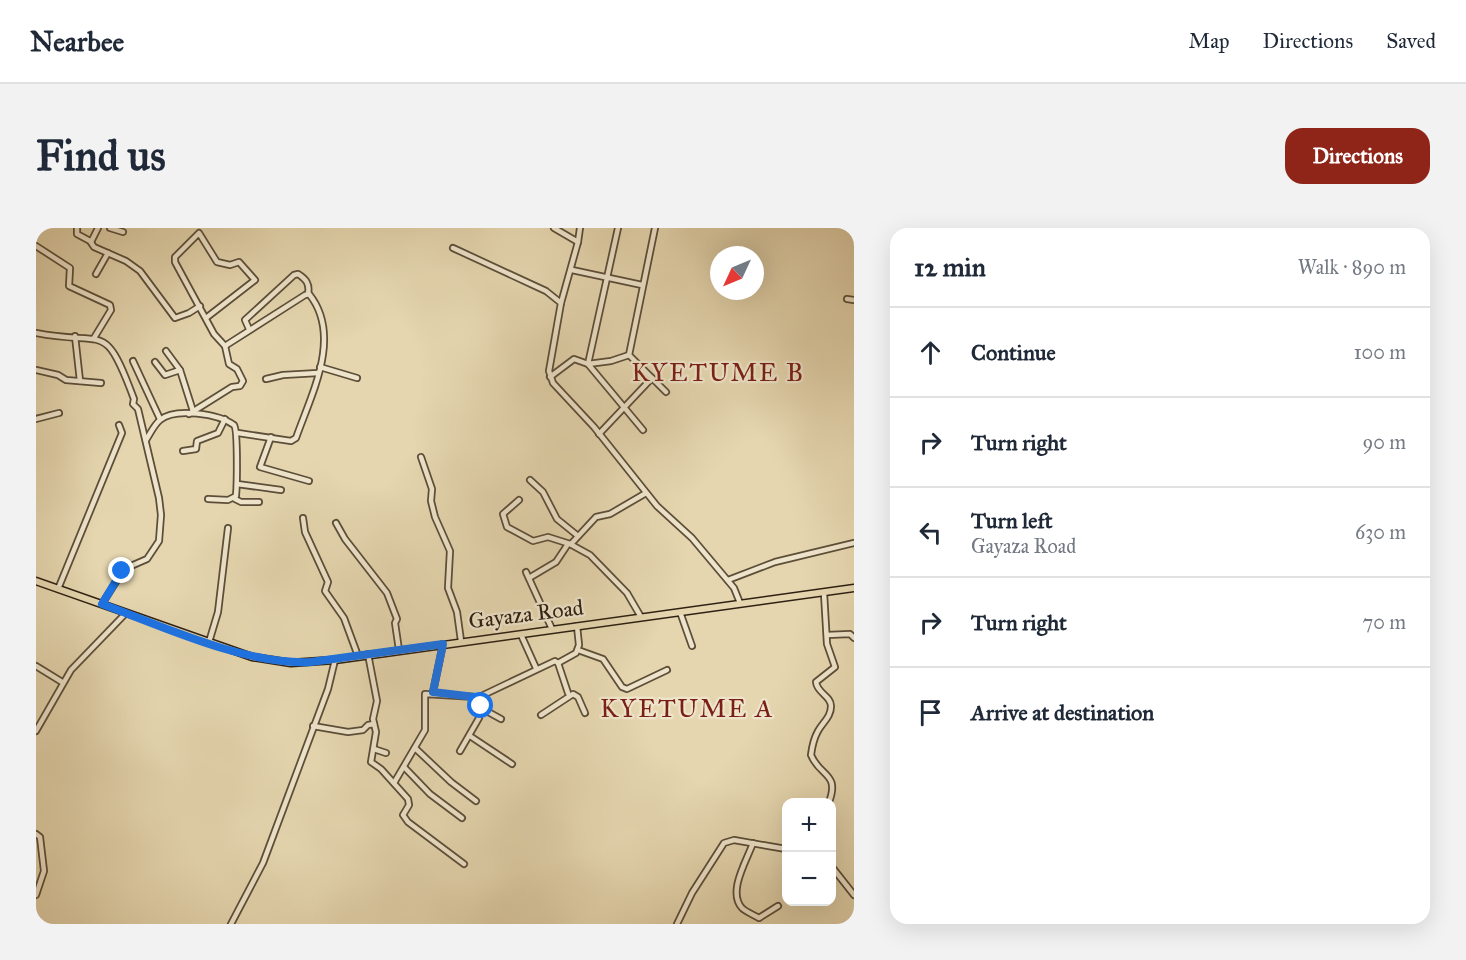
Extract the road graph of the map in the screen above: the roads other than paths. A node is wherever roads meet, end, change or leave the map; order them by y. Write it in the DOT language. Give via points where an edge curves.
graph roads {
  1 [pos="77,228"];
  2 [pos="98,228"];
  3 [pos="110,228"];
  4 [pos="554,228"];
  5 [pos="580,228"];
  6 [pos="618,228"];
  7 [pos="655,228"];
  8 [pos="199,230"];
  9 [pos="123,232"];
  10 [pos="578,242"];
  11 [pos="91,243"];
  12 [pos="36,246"];
  13 [pos="453,248"];
  14 [pos="108,254"];
  15 [pos="572,270"];
  16 [pos="96,274"];
  17 [pos="605,276"];
  18 [pos="642,285"];
  19 [pos="308,294"];
  20 [pos="847,299"];
  21 [pos="854,300"];
  22 [pos="561,303"];
  23 [pos="200,306"];
  24 [pos="206,318"];
  25 [pos="249,329"];
  26 [pos="36,333"];
  27 [pos="75,336"];
  28 [pos="94,338"];
  29 [pos="225,346"];
  30 [pos="166,351"];
  31 [pos="629,355"];
  32 [pos="132,361"];
  33 [pos="155,362"];
  34 [pos="588,364"];
  35 [pos="36,370"];
  36 [pos="180,370"];
  37 [pos="319,370"];
  38 [pos="550,377"];
  39 [pos="357,378"];
  40 [pos="652,378"];
  41 [pos="266,380"];
  42 [pos="80,381"];
  43 [pos="101,383"];
  44 [pos="666,392"];
  45 [pos="626,407"];
  46 [pos="60,413"];
  47 [pos="191,413"];
  48 [pos="36,419"];
  49 [pos="160,419"];
  50 [pos="225,419"];
  51 [pos="119,425"];
  52 [pos="643,430"];
  53 [pos="238,433"];
  54 [pos="599,434"];
  55 [pos="271,437"];
  56 [pos="146,440"];
  57 [pos="183,450"];
  58 [pos="421,457"];
  59 [pos="530,480"];
  60 [pos="309,481"];
  61 [pos="237,484"];
  62 [pos="281,490"];
  63 [pos="646,493"];
  64 [pos="208,499"];
  65 [pos="235,499"];
  66 [pos="519,500"];
  67 [pos="259,502"];
  68 [pos="303,518"];
  69 [pos="336,523"];
  70 [pos="228,528"];
  71 [pos="578,536"];
  72 [pos="854,543"];
  73 [pos="569,544"];
  74 [pos="526,572"];
  75 [pos="529,578"];
  76 [pos="728,580"];
  77 [pos="36,581"];
  78 [pos="854,588"];
  79 [pos="58,589"];
  80 [pos="824,592"];
  81 [pos="740,603"];
  82 [pos="102,604"];
  83 [pos="680,612"];
  84 [pos="126,613"];
  85 [pos="641,617"];
  86 [pos="577,626"];
  87 [pos="552,629"];
  88 [pos="826,635"];
  89 [pos="522,637"];
  90 [pos="854,638"];
  91 [pos="461,641"];
  92 [pos="209,642"];
  93 [pos="443,644"];
  94 [pos="692,646"];
  95 [pos="399,650"];
  96 [pos="578,650"];
  97 [pos="368,654"];
  98 [pos="358,656"];
  99 [pos="335,660"];
  100 [pos="558,663"];
  101 [pos="36,666"];
  102 [pos="536,668"];
  103 [pos="667,670"];
  104 [pos="62,682"];
  105 [pos="433,692"];
  106 [pos="568,693"];
  107 [pos="477,698"];
  108 [pos="481,708"];
  109 [pos="585,713"];
  110 [pos="541,715"];
  111 [pos="501,719"];
  112 [pos="374,724"];
  113 [pos="313,726"];
  114 [pos="36,731"];
  115 [pos="470,736"];
  116 [pos="415,748"];
  117 [pos="374,749"];
  118 [pos="460,751"];
  119 [pos="386,753"];
  120 [pos="512,764"];
  121 [pos="404,767"];
  122 [pos="394,783"];
  123 [pos="830,798"];
  124 [pos="476,801"];
  125 [pos="462,818"];
  126 [pos="36,834"];
  127 [pos="753,843"];
  128 [pos="782,848"];
  129 [pos="464,864"];
  130 [pos="836,873"];
  131 [pos="36,895"];
  132 [pos="854,895"];
  133 [pos="778,906"];
  134 [pos="231,924"];
  135 [pos="677,924"];
  1 -- 11 [label="street" via="77,234"];
  2 -- 11 [label="street"];
  3 -- 9 [label="street"];
  4 -- 10 [label="street"];
  5 -- 10 [label="street"];
  6 -- 17 [label="street"];
  7 -- 18 [label="street"];
  8 -- 23 [label="street" via="175,257"];
  8 -- 24 [label="street" via="218,262 239,262 255,280"];
  10 -- 15 [label="street"];
  11 -- 14 [label="street"];
  12 -- 28 [label="street" via="70,267 69,286 110,305 111,310"];
  13 -- 22 [label="street" via="546,291"];
  14 -- 16 [label="street"];
  14 -- 23 [label="street" via="140,271 174,318"];
  15 -- 17 [label="street"];
  15 -- 22 [label="street"];
  17 -- 18 [label="street"];
  17 -- 34 [label="street"];
  18 -- 31 [label="street"];
  19 -- 25 [label="street"];
  19 -- 25 [label="street" via="306,281 299,274 294,275 245,320"];
  19 -- 37 [label="street" via="323,332 325,356"];
  20 -- 21 [label="street"];
  22 -- 38 [label="street"];
  23 -- 24 [label="street"];
  24 -- 29 [label="street"];
  25 -- 29 [label="street"];
  26 -- 27 [label="street"];
  27 -- 28 [label="street"];
  27 -- 42 [label="street"];
  28 -- 56 [label="street" via="104,341 119,359"];
  29 -- 47 [label="street" via="227,361 243,377 242,383"];
  30 -- 36 [label="street"];
  31 -- 34 [label="street"];
  31 -- 40 [label="street"];
  32 -- 49 [label="street"];
  33 -- 36 [label="street" via="165,375"];
  34 -- 38 [label="street" via="574,359"];
  34 -- 45 [label="street"];
  35 -- 42 [label="street"];
  36 -- 47 [label="street"];
  37 -- 39 [label="street"];
  37 -- 41 [label="street"];
  37 -- 55 [label="street" via="296,438 291,441"];
  38 -- 54 [label="street"];
  40 -- 44 [label="street"];
  40 -- 45 [label="street"];
  42 -- 43 [label="street"];
  45 -- 52 [label="street"];
  45 -- 54 [label="street"];
  46 -- 48 [label="street"];
  47 -- 49 [label="street"];
  47 -- 50 [label="street"];
  49 -- 56 [label="street"];
  50 -- 53 [label="street"];
  50 -- 57 [label="street" via="218,433 197,441 196,449"];
  51 -- 79 [label="street" via="122,433"];
  53 -- 55 [label="street"];
  53 -- 61 [label="street"];
  54 -- 63 [label="street"];
  55 -- 60 [label="street" via="261,468"];
  56 -- 82 [label="street" via="161,515 159,542 147,559 124,569"];
  58 -- 91 [label="street" via="431,486 435,517 450,551 448,588"];
  59 -- 71 [label="street" via="543,492 558,519"];
  61 -- 62 [label="street"];
  61 -- 65 [label="street"];
  63 -- 71 [label="street" via="596,518"];
  63 -- 76 [label="street"];
  64 -- 65 [label="street"];
  65 -- 67 [label="street"];
  66 -- 73 [label="street" via="503,514 507,527 533,541 548,537"];
  68 -- 98 [label="street" via="305,532 328,580 325,591 344,618"];
  69 -- 95 [label="street" via="387,593 397,619"];
  70 -- 92 [label="street" via="218,612"];
  71 -- 73 [label="street"];
  72 -- 76 [label="street" via="775,562"];
  73 -- 75 [label="street" via="556,562"];
  73 -- 85 [label="street" via="590,555 607,571 633,600"];
  74 -- 75 [label="street"];
  75 -- 87 [label="street"];
  76 -- 81 [label="street"];
  77 -- 79 [label="main road, Gayaza Road"];
  78 -- 80 [label="main road, Gayaza Road"];
  79 -- 82 [label="main road, Gayaza Road"];
  80 -- 81 [label="main road, Gayaza Road"];
  80 -- 88 [label="street"];
  81 -- 83 [label="main road, Gayaza Road"];
  82 -- 84 [label="main road, Gayaza Road"];
  83 -- 85 [label="main road, Gayaza Road"];
  83 -- 94 [label="street"];
  84 -- 92 [label="main road, Gayaza Road"];
  84 -- 104 [label="street"];
  85 -- 86 [label="main road, Gayaza Road"];
  86 -- 87 [label="main road, Gayaza Road"];
  86 -- 96 [label="street"];
  87 -- 91 [label="main road, Gayaza Road"];
  88 -- 90 [label="street" via="850,634"];
  88 -- 123 [label="street" via="835,667 820,676 816,686 831,706 811,755 832,782"];
  89 -- 102 [label="street"];
  91 -- 93 [label="main road, Gayaza Road"];
  92 -- 99 [label="main road, Gayaza Road" via="291,663"];
  93 -- 95 [label="main road, Gayaza Road"];
  93 -- 105 [label="street"];
  95 -- 97 [label="main road, Gayaza Road"];
  96 -- 100 [label="street"];
  96 -- 103 [label="street" via="603,659 627,689"];
  97 -- 98 [label="main road, Gayaza Road"];
  97 -- 112 [label="street" via="377,701"];
  98 -- 99 [label="main road, Gayaza Road"];
  99 -- 113 [label="street"];
  100 -- 102 [label="street"];
  100 -- 106 [label="street"];
  101 -- 104 [label="street"];
  102 -- 107 [label="street"];
  104 -- 114 [label="street"];
  105 -- 107 [label="street"];
  105 -- 116 [label="street" via="424,695 424,730"];
  107 -- 108 [label="street"];
  108 -- 111 [label="street"];
  108 -- 115 [label="street"];
  109 -- 110 [label="street" via="573,694"];
  112 -- 113 [label="street" via="348,732"];
  112 -- 117 [label="street"];
  113 -- 134 [label="street" via="262,862"];
  115 -- 118 [label="street"];
  115 -- 120 [label="street"];
  116 -- 121 [label="street"];
  116 -- 124 [label="street"];
  117 -- 119 [label="street"];
  117 -- 122 [label="street" via="371,762"];
  121 -- 122 [label="street"];
  121 -- 125 [label="street" via="430,794"];
  122 -- 129 [label="street" via="408,799 403,815 408,822"];
  126 -- 131 [label="street" via="40,837 44,871"];
  127 -- 128 [label="street"];
  127 -- 133 [label="street" via="737,887 739,902 759,918"];
  127 -- 135 [label="street" via="724,843"];
  130 -- 132 [label="street"];
}
